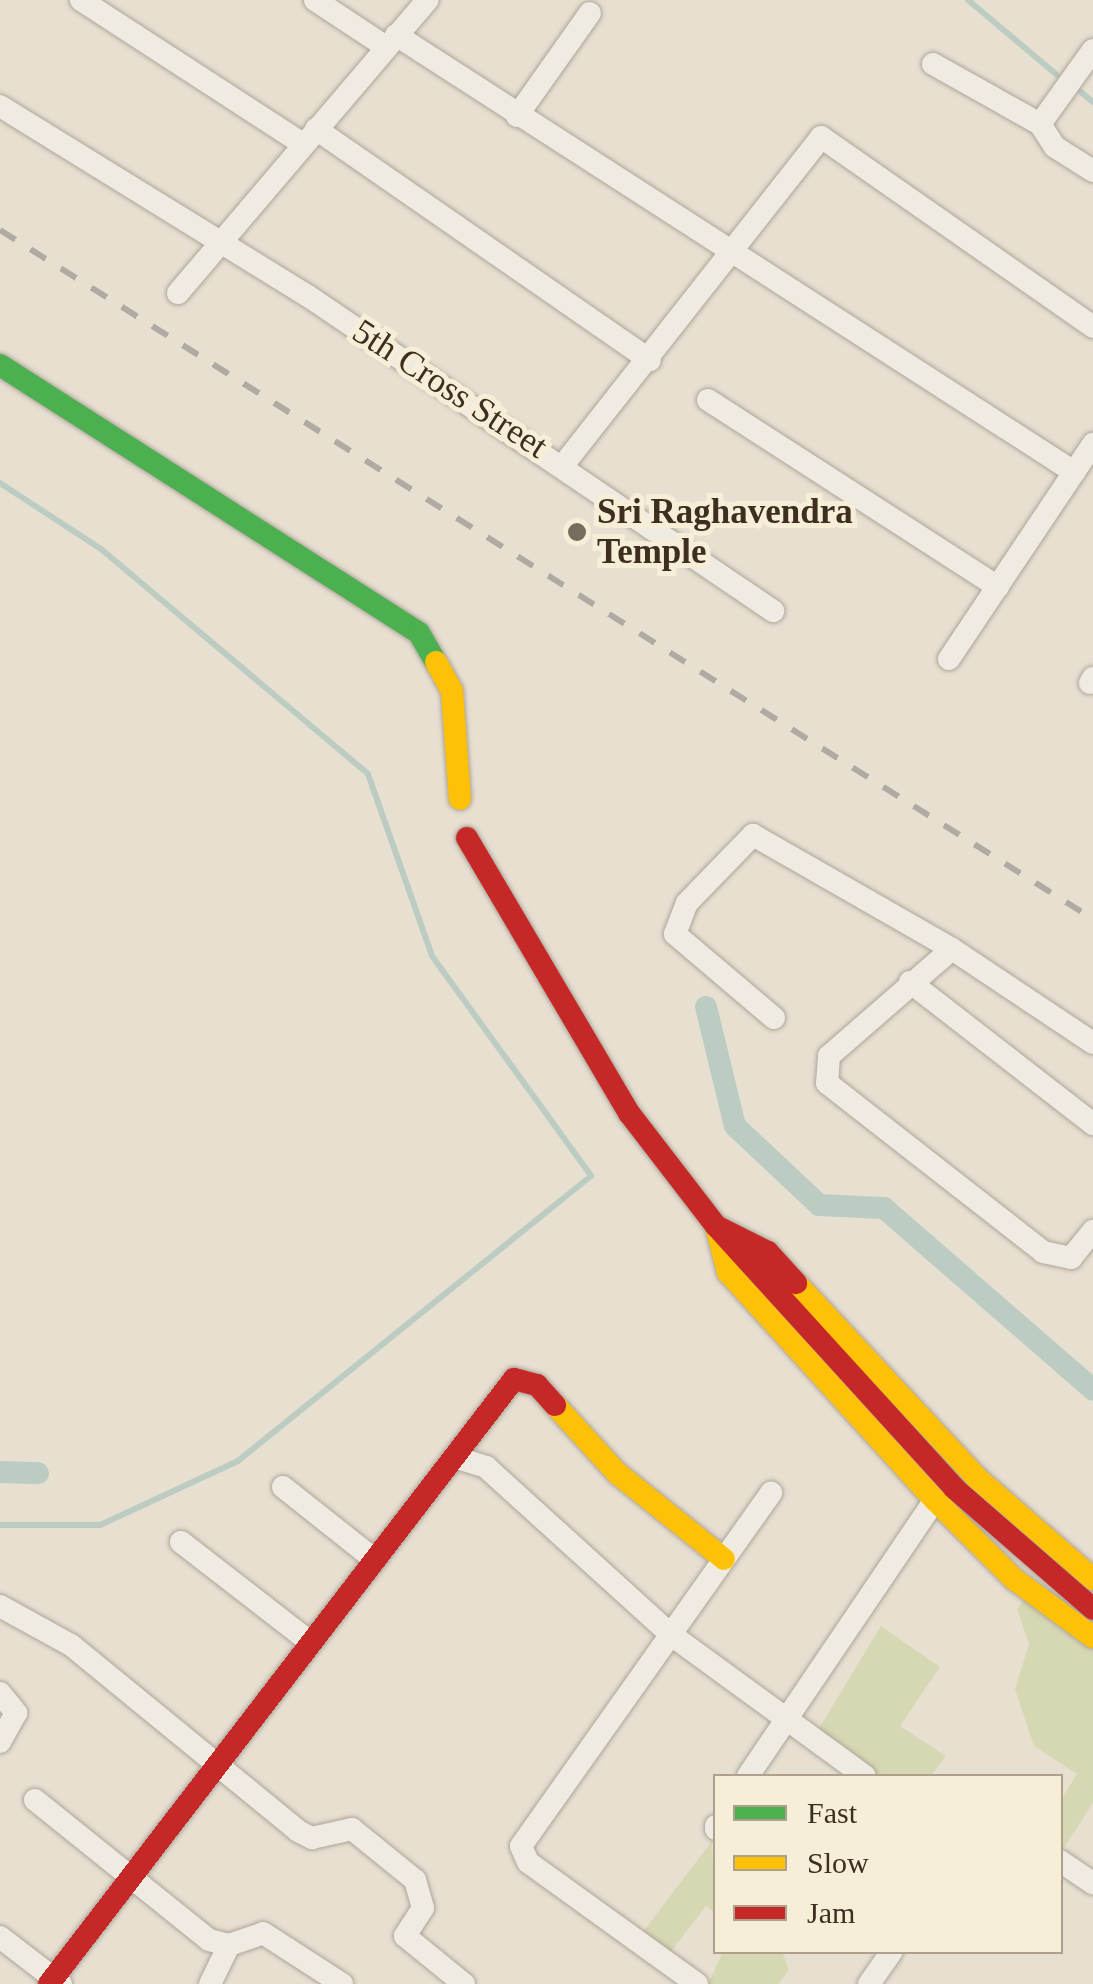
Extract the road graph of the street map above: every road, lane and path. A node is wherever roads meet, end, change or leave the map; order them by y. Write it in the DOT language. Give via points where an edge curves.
graph roads {
  1 [pos="81,0"];
  2 [pos="315,0"];
  3 [pos="427,0"];
  4 [pos="590,13"];
  5 [pos="391,41"];
  6 [pos="1093,50"];
  7 [pos="933,64"];
  8 [pos="0,106"];
  9 [pos="517,116"];
  10 [pos="1040,124"];
  11 [pos="310,136"];
  12 [pos="1093,171"];
  13 [pos="222,241"];
  14 [pos="726,254"];
  15 [pos="178,294"];
  16 [pos="1093,326"];
  17 [pos="650,360"];
  18 [pos="0,365"];
  19 [pos="708,400"];
  20 [pos="1093,444"];
  21 [pos="564,464"];
  22 [pos="1074,472"];
  23 [pos="998,587"];
  24 [pos="773,610"];
  25 [pos="949,659"];
  26 [pos="460,799"];
  27 [pos="466,838"];
  28 [pos="952,948"];
  29 [pos="910,982"];
  30 [pos="774,1018"];
  31 [pos="1093,1044"];
  32 [pos="1093,1124"];
  33 [pos="716,1226"];
  34 [pos="1093,1232"];
  35 [pos="454,1457"];
  36 [pos="283,1487"];
  37 [pos="770,1494"];
  38 [pos="934,1500"];
  39 [pos="182,1542"];
  40 [pos="374,1559"];
  41 [pos="724,1559"];
  42 [pos="1093,1579"];
  43 [pos="0,1606"];
  44 [pos="1093,1609"];
  45 [pos="670,1634"];
  46 [pos="1093,1637"];
  47 [pos="310,1642"];
  48 [pos="0,1693"];
  49 [pos="784,1721"];
  50 [pos="0,1742"];
  51 [pos="213,1762"];
  52 [pos="749,1774"];
  53 [pos="862,1774"];
  54 [pos="35,1800"];
  55 [pos="1063,1863"];
  56 [pos="130,1874"];
  57 [pos="1093,1883"];
  58 [pos="0,1937"];
  59 [pos="229,1944"];
  60 [pos="888,1954"];
  61 [pos="54,1982"];
  62 [pos="210,1984"];
  63 [pos="342,1984"];
  64 [pos="464,1984"];
  65 [pos="697,1984"];
  66 [pos="869,1984"];
  1 -- 11 [label="street"];
  2 -- 5 [label="street"];
  3 -- 5 [label="street"];
  4 -- 9 [label="street"];
  5 -- 9 [label="street"];
  5 -- 11 [label="street"];
  6 -- 10 [label="street"];
  7 -- 10 [label="street"];
  8 -- 13 [label="street, 5th Cross Street"];
  9 -- 14 [label="street"];
  10 -- 12 [label="street" via="1055,148"];
  11 -- 13 [label="street"];
  11 -- 17 [label="street"];
  13 -- 15 [label="street"];
  13 -- 21 [label="street, 5th Cross Street"];
  14 -- 16 [label="street" via="821,137"];
  14 -- 17 [label="street"];
  14 -- 22 [label="street"];
  17 -- 21 [label="street"];
  18 -- 26 [label="main road" via="419,633 452,691"];
  19 -- 23 [label="street"];
  20 -- 22 [label="street"];
  21 -- 24 [label="street, 5th Cross Street"];
  22 -- 23 [label="street"];
  23 -- 25 [label="street"];
  26 -- 27 [label="street"];
  27 -- 33 [label="main road" via="629,1113"];
  28 -- 29 [label="street"];
  28 -- 30 [label="street" via="754,835 687,903 675,934"];
  28 -- 31 [label="street"];
  29 -- 32 [label="street"];
  29 -- 34 [label="street" via="828,1056 827,1083 1042,1252 1071,1258"];
  33 -- 38 [label="main road" via="714,1249 728,1272"];
  33 -- 42 [label="main road" via="768,1252 977,1478"];
  33 -- 44 [label="main road" via="966,1500"];
  35 -- 40 [label="main road"];
  35 -- 41 [label="main road" via="505,1386 526,1378 618,1473"];
  35 -- 45 [label="street" via="486,1467"];
  36 -- 40 [label="street"];
  37 -- 41 [label="street"];
  38 -- 46 [label="main road" via="1014,1578"];
  38 -- 49 [label="street"];
  39 -- 47 [label="street"];
  40 -- 47 [label="main road"];
  41 -- 45 [label="street"];
  43 -- 51 [label="street" via="71,1645"];
  45 -- 49 [label="street"];
  45 -- 65 [label="street" via="521,1846 528,1862"];
  47 -- 51 [label="main road"];
  48 -- 50 [label="street" via="16,1713"];
  49 -- 52 [label="street"];
  49 -- 53 [label="street"];
  51 -- 56 [label="main road"];
  51 -- 64 [label="street" via="298,1831 312,1838 352,1829 415,1880 423,1908 405,1936"];
  54 -- 56 [label="street"];
  55 -- 57 [label="street"];
  56 -- 59 [label="street" via="209,1940"];
  56 -- 61 [label="main road"];
  58 -- 61 [label="street"];
  59 -- 62 [label="street"];
  59 -- 63 [label="street" via="249,1932 278,1938"];
  60 -- 66 [label="street"];
}
